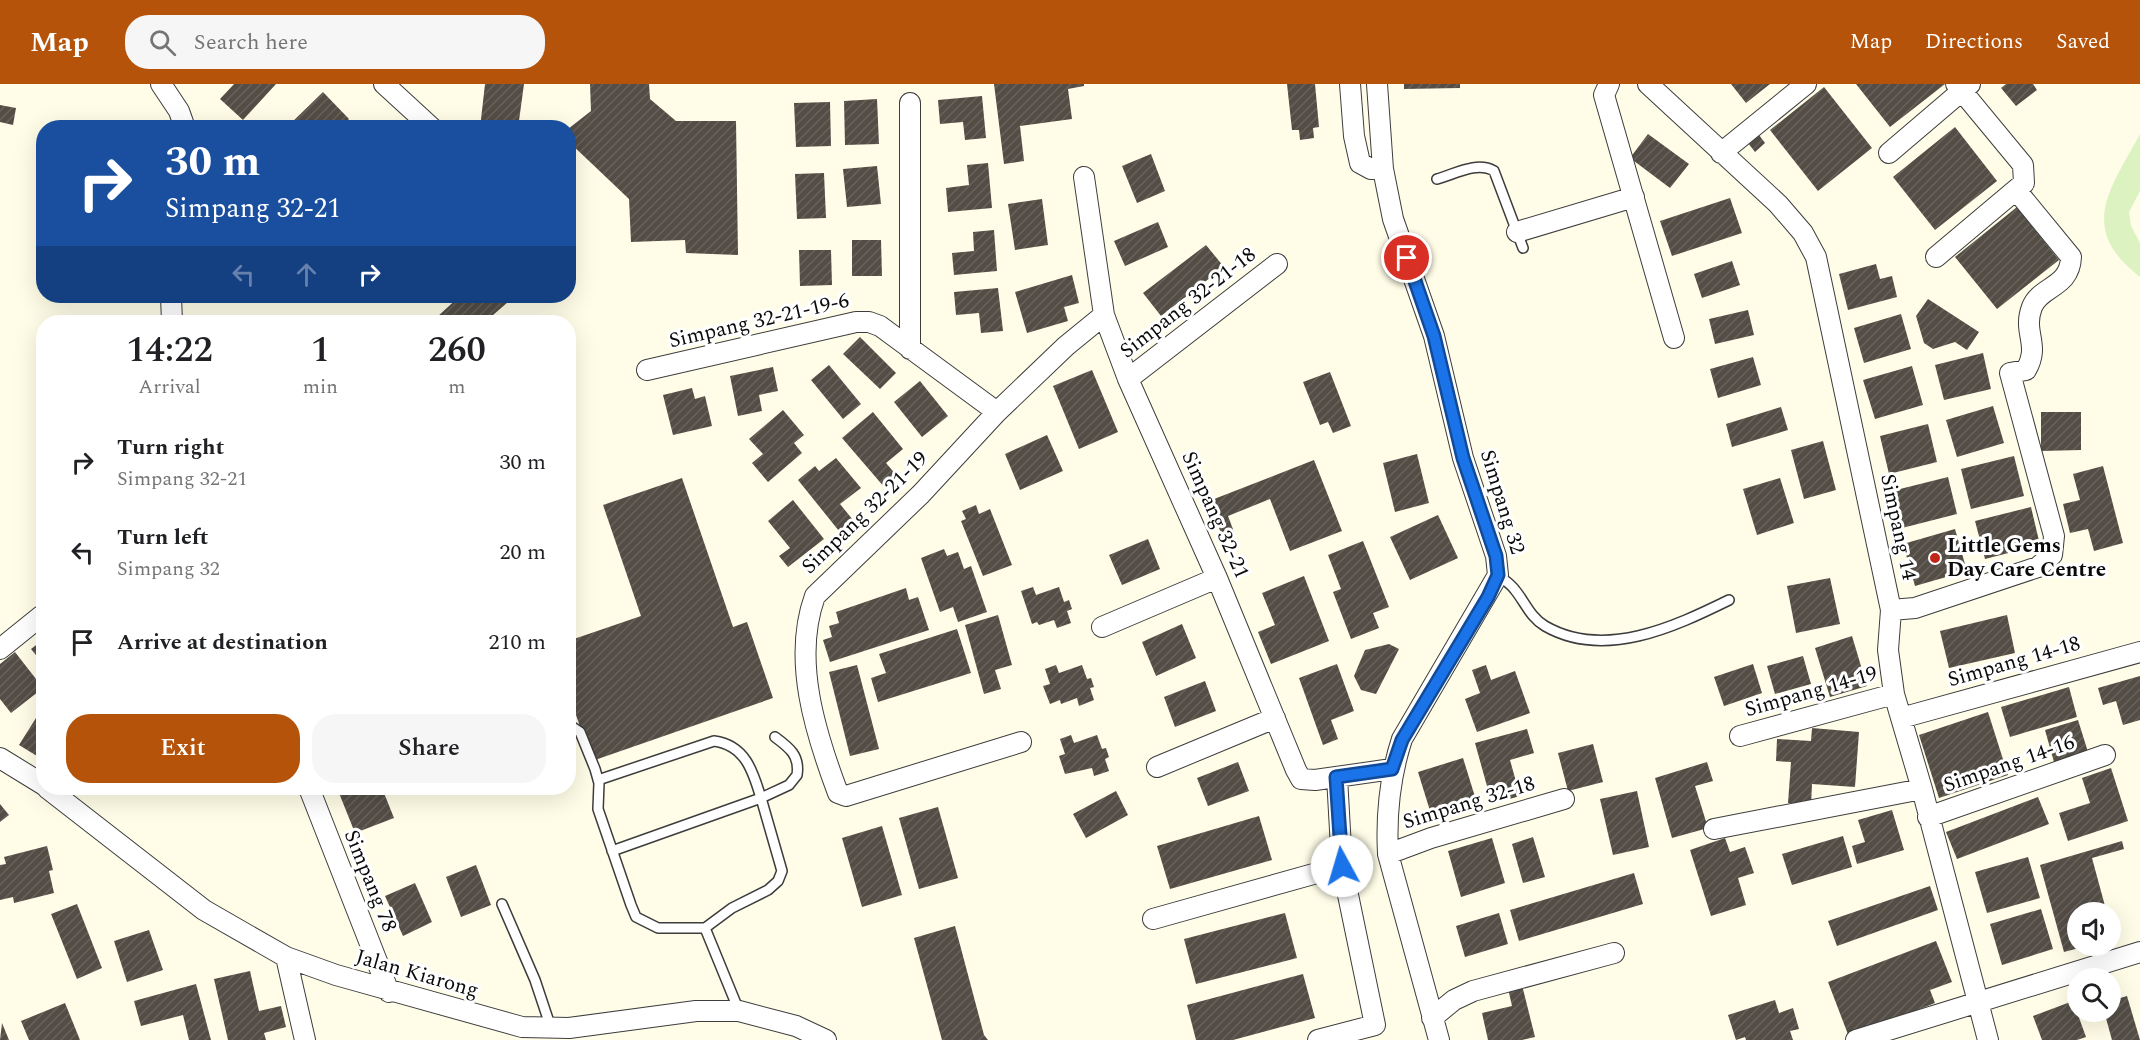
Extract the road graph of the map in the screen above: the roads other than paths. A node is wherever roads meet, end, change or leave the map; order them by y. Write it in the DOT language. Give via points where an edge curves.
graph roads {
  1 [pos="161,84"];
  2 [pos="384,84"];
  3 [pos="1350,84"];
  4 [pos="1377,84"];
  5 [pos="1609,84"];
  6 [pos="1648,84"];
  7 [pos="1806,84"];
  8 [pos="1963,86"];
  9 [pos="910,103"];
  10 [pos="182,120"];
  11 [pos="423,120"];
  12 [pos="1722,153"];
  13 [pos="1889,153"];
  14 [pos="1383,169"];
  15 [pos="1084,177"];
  16 [pos="1437,179"];
  17 [pos="2016,190"];
  18 [pos="1634,197"];
  19 [pos="1520,240"];
  20 [pos="1936,257"];
  21 [pos="1277,264"];
  22 [pos="1104,315"];
  23 [pos="1674,338"];
  24 [pos="910,349"];
  25 [pos="648,370"];
  26 [pos="1128,379"];
  27 [pos="997,412"];
  28 [pos="1498,575"];
  29 [pos="1217,578"];
  30 [pos="1730,600"];
  31 [pos="1892,610"];
  32 [pos="36,620"];
  33 [pos="1102,627"];
  34 [pos="0,649"];
  35 [pos="2140,652"];
  36 [pos="1894,694"];
  37 [pos="1275,718"];
  38 [pos="1900,718"];
  39 [pos="576,729"];
  40 [pos="1740,736"];
  41 [pos="775,737"];
  42 [pos="1021,742"];
  43 [pos="2105,755"];
  44 [pos="0,758"];
  45 [pos="1157,767"];
  46 [pos="1392,769"];
  47 [pos="1336,777"];
  48 [pos="36,780"];
  49 [pos="598,780"];
  50 [pos="1922,789"];
  51 [pos="57,795"];
  52 [pos="312,795"];
  53 [pos="761,798"];
  54 [pos="1564,799"];
  55 [pos="1928,817"];
  56 [pos="1714,830"];
  57 [pos="612,851"];
  58 [pos="1388,854"];
  59 [pos="1342,866"];
  60 [pos="502,904"];
  61 [pos="1153,919"];
  62 [pos="705,928"];
  63 [pos="2140,952"];
  64 [pos="1614,953"];
  65 [pos="286,957"];
  66 [pos="389,992"];
  67 [pos="1979,1002"];
  68 [pos="739,1011"];
  69 [pos="1432,1018"];
  70 [pos="564,1032"];
  71 [pos="305,1040"];
  72 [pos="826,1040"];
  73 [pos="1318,1040"];
  74 [pos="1439,1040"];
  75 [pos="1856,1040"];
  76 [pos="1988,1040"];
  1 -- 10 [label="street"];
  2 -- 11 [label="street"];
  3 -- 14 [label="street" via="1360,163 1371,169"];
  4 -- 14 [label="street, Simpang 32"];
  5 -- 18 [label="street" via="1604,95"];
  6 -- 12 [label="street, Simpang 14"];
  7 -- 12 [label="street"];
  8 -- 13 [label="street"];
  8 -- 17 [label="street" via="2024,165 2024,183"];
  9 -- 24 [label="street"];
  12 -- 31 [label="street, Simpang 14" via="1778,204 1803,233 1816,257"];
  14 -- 28 [label="street, Simpang 32" via="1393,219 1434,336 1463,458 1496,556"];
  15 -- 22 [label="street, Simpang 32-21"];
  16 -- 19 [label="lane" via="1477,167 1494,171"];
  17 -- 20 [label="street"];
  17 -- 31 [label="street" via="2071,258 2066,276 2033,304 2028,322 2034,357 2026,370 2010,374 2054,536 2052,555 2038,567 1916,608"];
  18 -- 19 [label="street"];
  18 -- 23 [label="street"];
  21 -- 26 [label="street, Simpang 32-21-18"];
  22 -- 26 [label="street, Simpang 32-21"];
  22 -- 27 [label="street, Simpang 32-21-19" via="1065,346"];
  24 -- 25 [label="street, Simpang 32-21-19-6" via="880,326 856,322"];
  24 -- 27 [label="street, Simpang 32-21-19-6"];
  26 -- 29 [label="street, Simpang 32-21"];
  27 -- 42 [label="street, Simpang 32-21-19" via="921,494 815,596 808,615 806,673 808,695 838,794 846,796"];
  28 -- 30 [label="lane" via="1545,626 1582,639 1627,640 1694,618"];
  28 -- 46 [label="street, Simpang 32" via="1402,740"];
  29 -- 33 [label="street"];
  29 -- 37 [label="street, Simpang 32-21"];
  31 -- 36 [label="street, Simpang 14" via="1888,650"];
  32 -- 34 [label="street"];
  35 -- 38 [label="street, Simpang 14-18"];
  36 -- 38 [label="street, Simpang 14"];
  36 -- 40 [label="street, Simpang 14-19"];
  37 -- 45 [label="street"];
  37 -- 47 [label="street, Simpang 32-21" via="1301,779"];
  38 -- 50 [label="street, Simpang 14"];
  39 -- 49 [label="lane"];
  41 -- 53 [label="lane" via="796,757 797,776"];
  43 -- 55 [label="street, Simpang 14-16"];
  44 -- 48 [label="street, Jalan Kiarong"];
  46 -- 47 [label="street, Simpang 32-21"];
  46 -- 58 [label="street, Simpang 32"];
  47 -- 59 [label="street"];
  49 -- 53 [label="lane" via="714,741 740,751 752,769"];
  49 -- 57 [label="lane" via="598,809"];
  50 -- 55 [label="street, Simpang 14"];
  50 -- 56 [label="street"];
  51 -- 65 [label="street, Jalan Kiarong" via="204,910"];
  52 -- 66 [label="street, Simpang 78"];
  53 -- 57 [label="lane"];
  53 -- 62 [label="lane" via="781,858 778,881"];
  54 -- 58 [label="street, Simpang 32-18"];
  55 -- 67 [label="street, Simpang 14"];
  57 -- 62 [label="lane" via="636,917 658,928"];
  58 -- 69 [label="street, Simpang 32"];
  59 -- 61 [label="street"];
  59 -- 73 [label="street" via="1375,1025"];
  60 -- 70 [label="lane" via="535,980"];
  62 -- 68 [label="lane"];
  63 -- 67 [label="street"];
  64 -- 69 [label="street" via="1473,991"];
  65 -- 66 [label="street, Jalan Kiarong"];
  65 -- 71 [label="street"];
  66 -- 70 [label="street, Jalan Kiarong" via="522,1027"];
  67 -- 75 [label="street"];
  67 -- 76 [label="street, Simpang 14"];
  68 -- 70 [label="street, Jalan Kiarong" via="696,1011"];
  68 -- 72 [label="street, Jalan Kiarong" via="796,1026"];
  69 -- 74 [label="street, Simpang 32"];
}
